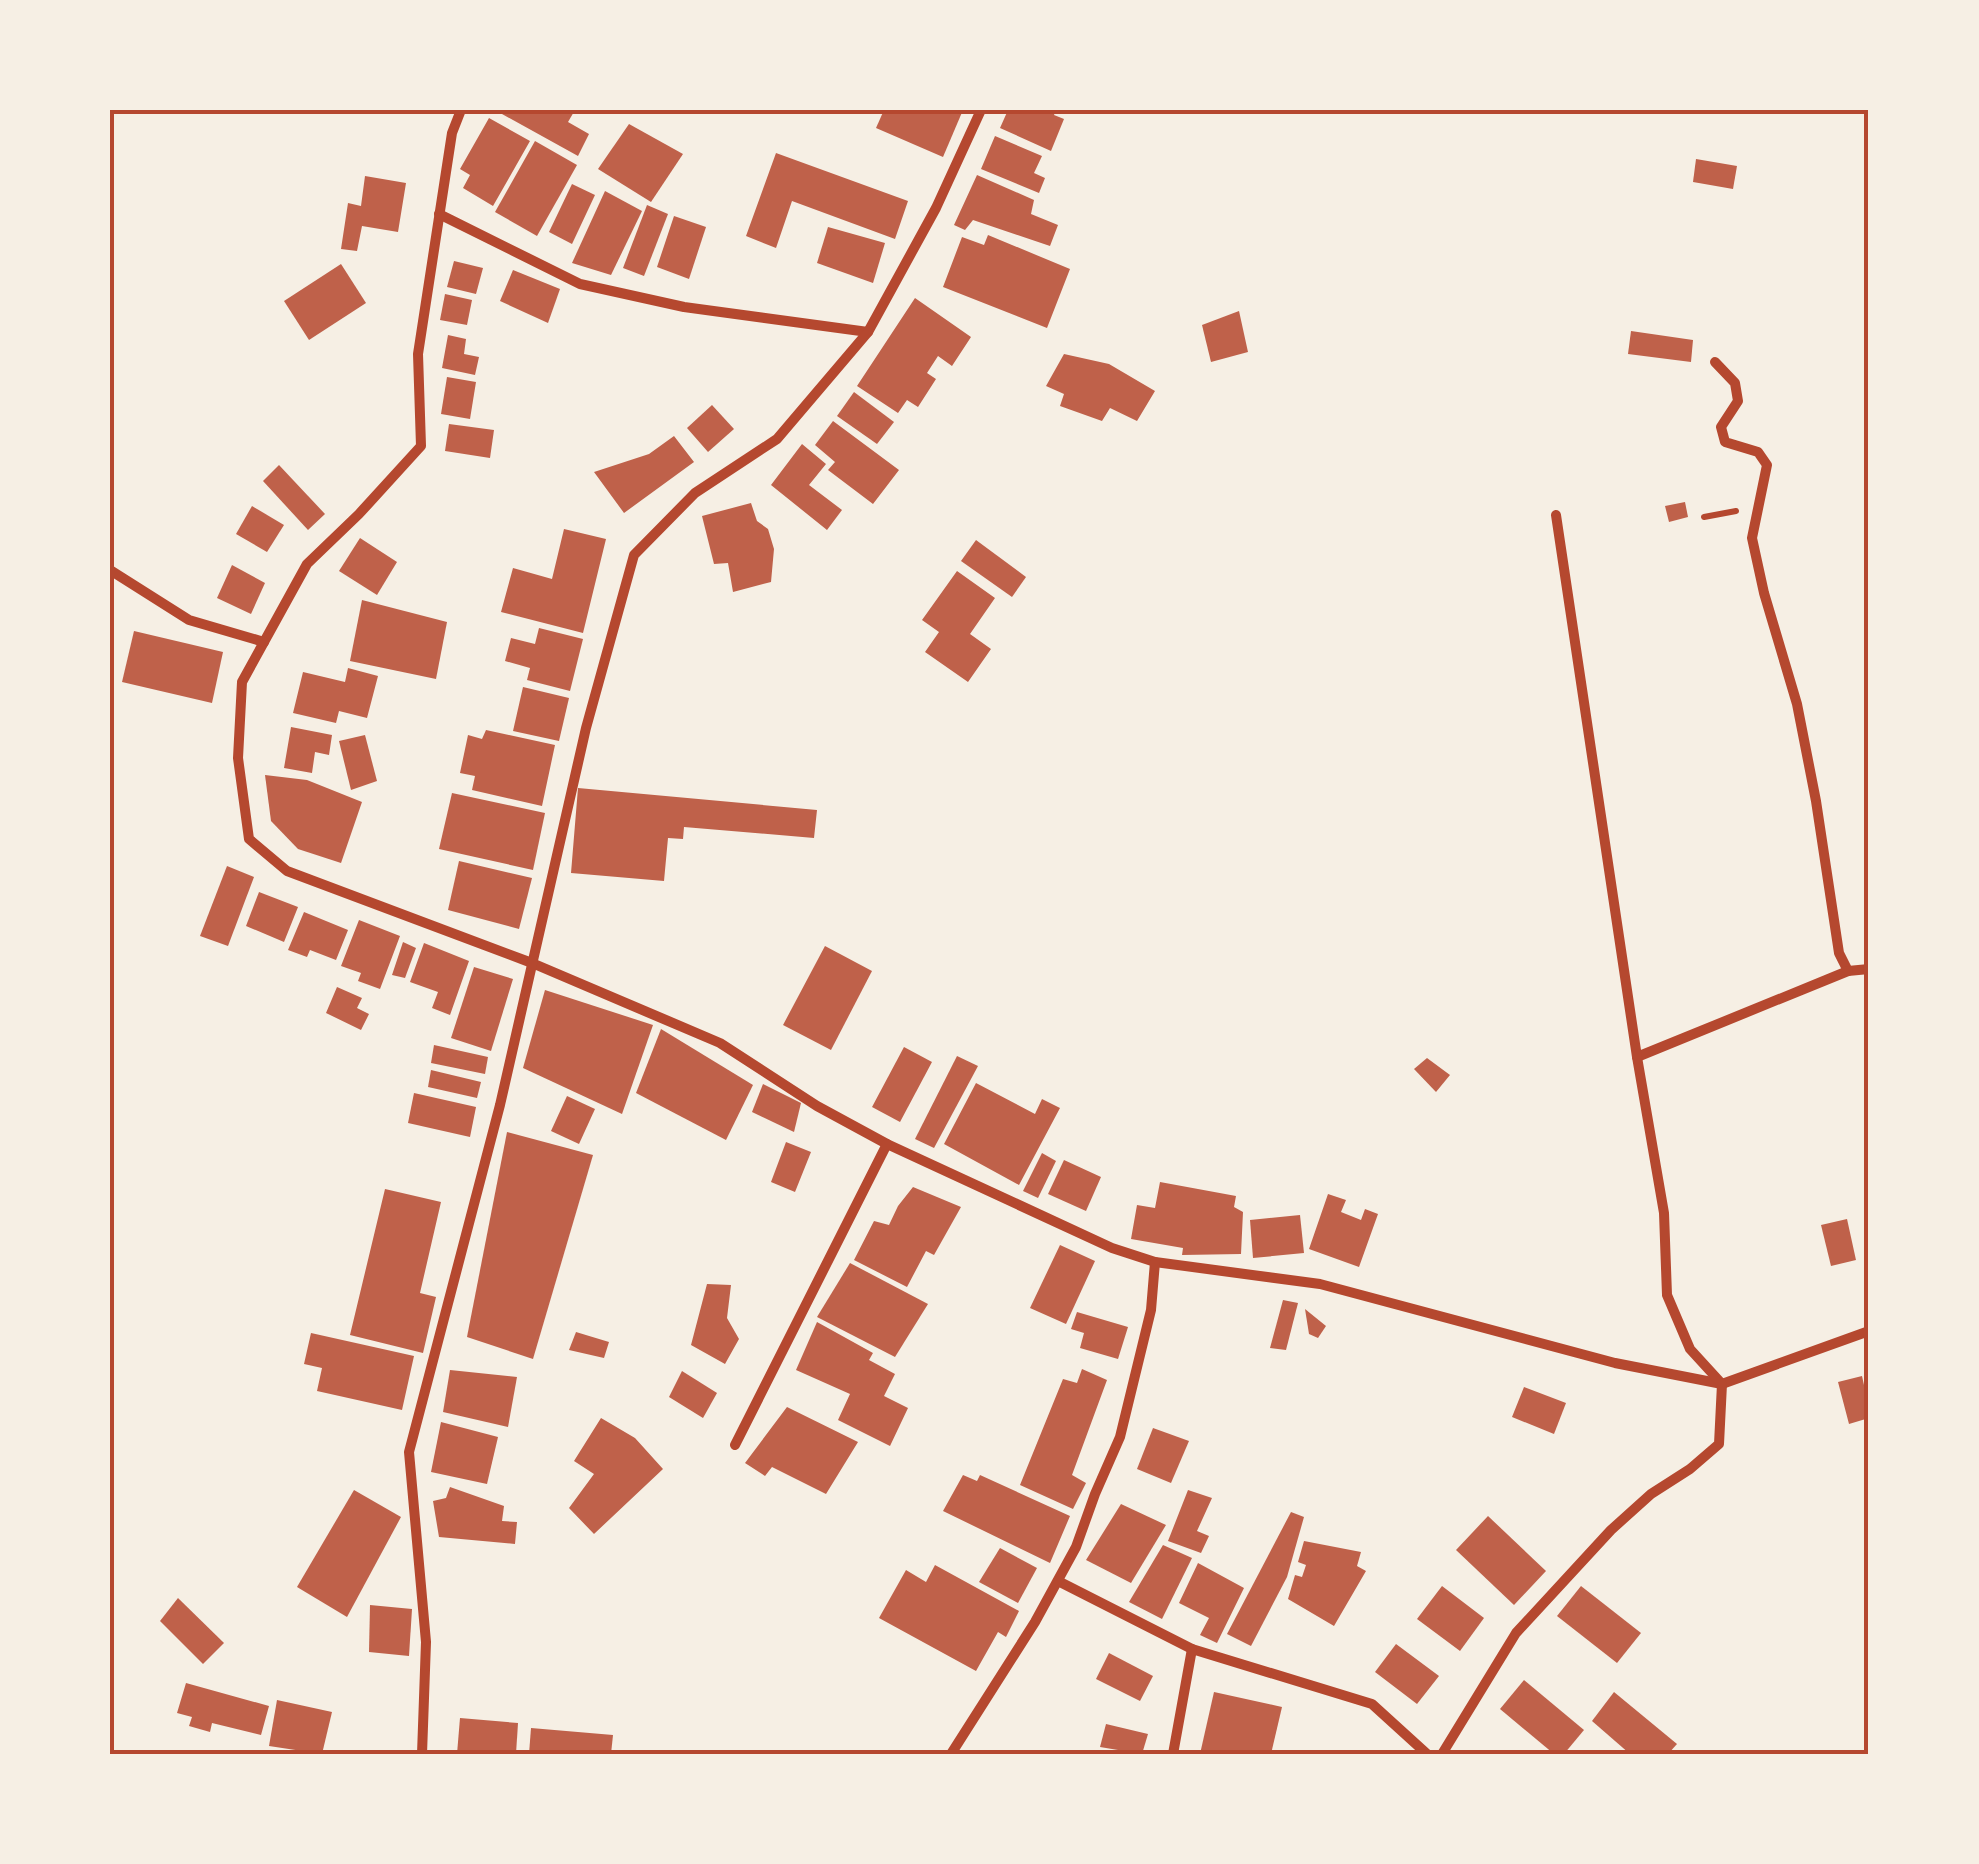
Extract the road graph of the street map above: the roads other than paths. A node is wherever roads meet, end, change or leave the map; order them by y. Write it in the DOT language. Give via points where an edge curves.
graph roads {
  1 [pos="461,110"];
  2 [pos="981,110"];
  3 [pos="439,214"];
  4 [pos="868,332"];
  5 [pos="1716,362"];
  6 [pos="1556,515"];
  7 [pos="110,570"];
  8 [pos="264,642"];
  9 [pos="532,963"];
  10 [pos="1869,970"];
  11 [pos="1848,971"];
  12 [pos="1637,1056"];
  13 [pos="887,1144"];
  14 [pos="1155,1262"];
  15 [pos="1869,1331"];
  16 [pos="1722,1384"];
  17 [pos="736,1446"];
  18 [pos="1058,1581"];
  19 [pos="1192,1649"];
  20 [pos="422,1754"];
  21 [pos="950,1754"];
  22 [pos="1173,1754"];
  23 [pos="1427,1754"];
  24 [pos="1442,1754"];
  1 -- 3 [label="street"];
  2 -- 4 [label="street"];
  3 -- 4 [label="street" via="580,284 684,307"];
  3 -- 8 [label="street" via="418,354 421,446 308,564"];
  4 -- 9 [label="street" via="777,439 695,493 634,555"];
  5 -- 11 [label="street" via="1735,384 1738,401 1720,427 1725,442 1758,452 1767,465 1752,538 1797,704 1838,953"];
  6 -- 12 [label="street"];
  7 -- 8 [label="street" via="189,620"];
  8 -- 9 [label="street" via="242,682 238,758 249,840 287,871"];
  9 -- 13 [label="street" via="720,1043"];
  9 -- 20 [label="street" via="408,1452 426,1642"];
  10 -- 11 [label="street"];
  11 -- 12 [label="street"];
  12 -- 16 [label="street" via="1664,1212 1667,1295 1690,1349"];
  13 -- 14 [label="street"];
  13 -- 17 [label="street"];
  14 -- 16 [label="street" via="1320,1284"];
  14 -- 18 [label="street" via="1151,1310 1120,1437"];
  15 -- 16 [label="street"];
  16 -- 24 [label="street" via="1719,1444 1611,1530 1516,1634"];
  18 -- 19 [label="street"];
  18 -- 21 [label="street"];
  19 -- 22 [label="street"];
  19 -- 23 [label="street" via="1372,1704"];
}
